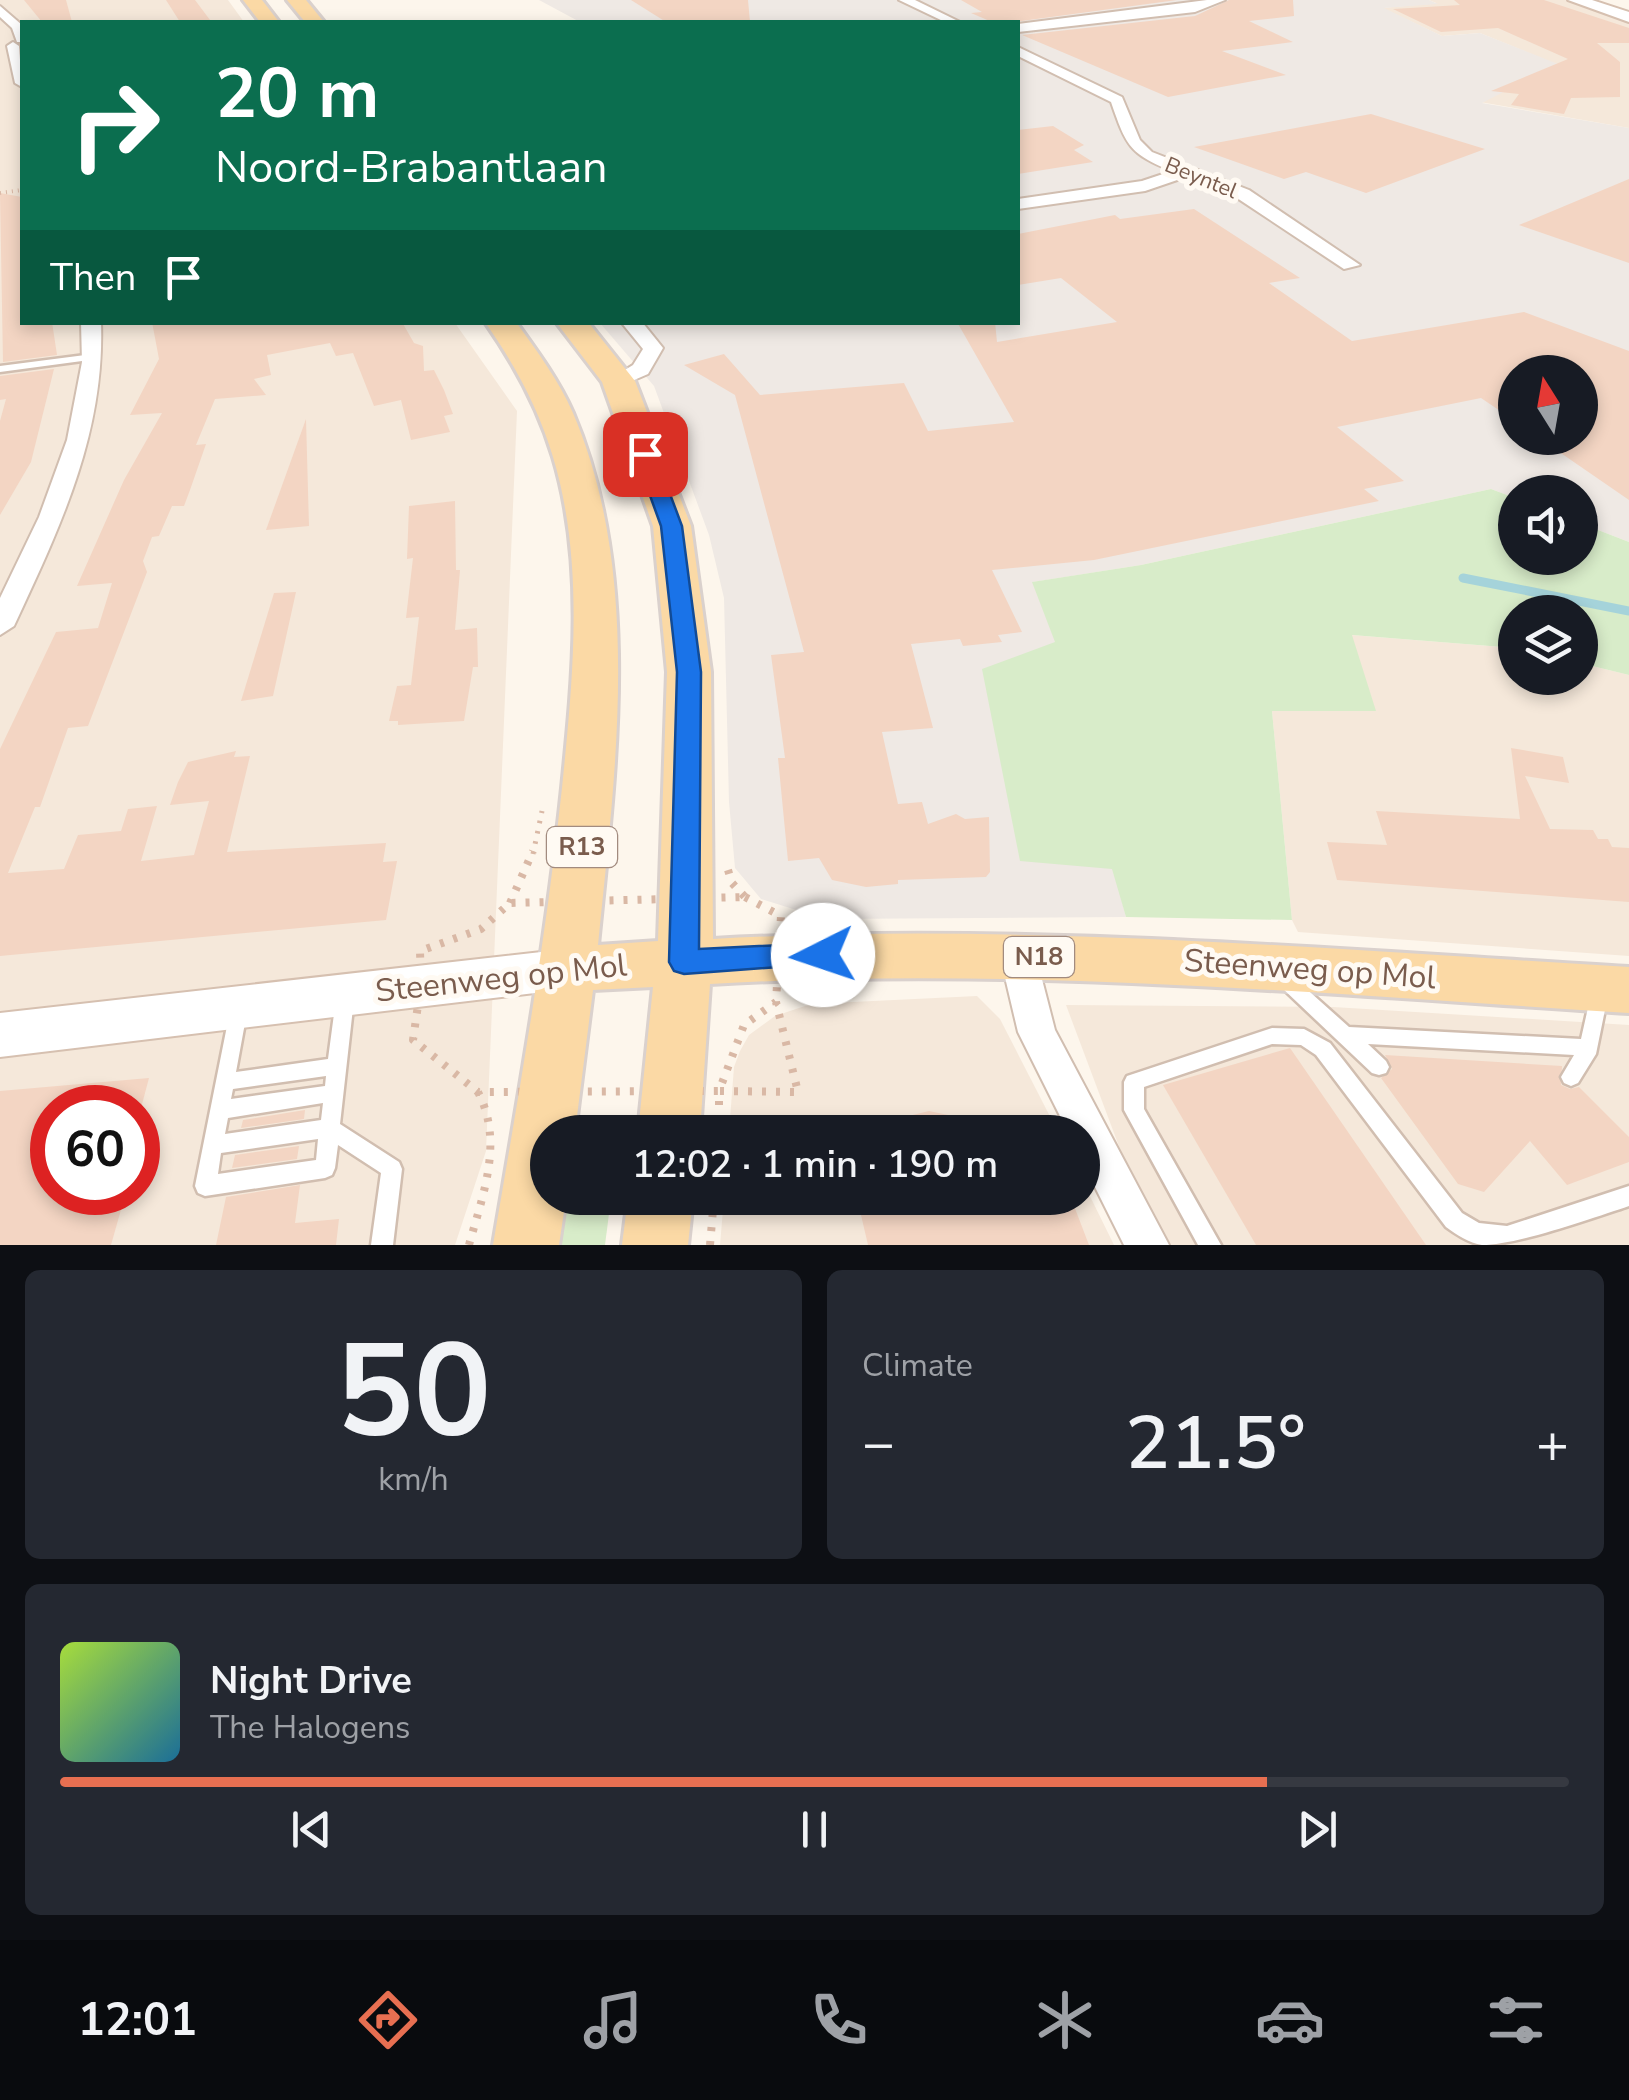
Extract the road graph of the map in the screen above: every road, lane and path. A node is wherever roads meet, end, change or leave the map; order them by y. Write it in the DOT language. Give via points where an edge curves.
graph roads {
  1 [pos="252,0"];
  2 [pos="296,0"];
  3 [pos="905,0"];
  4 [pos="1219,0"];
  5 [pos="1576,0"];
  6 [pos="0,10"];
  7 [pos="1629,17"];
  8 [pos="268,20"];
  9 [pos="313,20"];
  10 [pos="950,20"];
  11 [pos="1020,28"];
  12 [pos="17,43"];
  13 [pos="1020,53"];
  14 [pos="1185,172"];
  15 [pos="1020,204"];
  16 [pos="1351,265"];
  17 [pos="91,325"];
  18 [pos="502,325"];
  19 [pos="573,325"];
  20 [pos="634,325"];
  21 [pos="93,357"];
  22 [pos="0,369"];
  23 [pos="618,381"];
  24 [pos="0,626"];
  25 [pos="542,810"];
  26 [pos="510,903"];
  27 [pos="1018,956"];
  28 [pos="684,962"];
  29 [pos="1266,965"];
  30 [pos="568,968"];
  31 [pos="1615,989"];
  32 [pos="346,994"];
  33 [pos="776,1002"];
  34 [pos="238,1006"];
  35 [pos="0,1034"];
  36 [pos="1345,1035"];
  37 [pos="1589,1048"];
  38 [pos="337,1066"];
  39 [pos="1379,1068"];
  40 [pos="1570,1077"];
  41 [pos="226,1082"];
  42 [pos="478,1092"];
  43 [pos="334,1093"];
  44 [pos="220,1110"];
  45 [pos="670,1115"];
  46 [pos="719,1115"];
  47 [pos="330,1128"];
  48 [pos="213,1145"];
  49 [pos="1629,1196"];
  50 [pos="659,1215"];
  51 [pos="713,1215"];
  52 [pos="382,1245"];
  53 [pos="469,1245"];
  54 [pos="526,1245"];
  55 [pos="655,1245"];
  56 [pos="710,1245"];
  57 [pos="1146,1245"];
  58 [pos="1210,1245"];
  1 -- 8 [label="main road"];
  2 -- 9 [label="main road"];
  3 -- 10 [label="street"];
  4 -- 11 [label="street"];
  5 -- 7 [label="street"];
  6 -- 12 [label="street" via="18,27"];
  13 -- 14 [label="street, Beyntel" via="1107,92 1146,156"];
  14 -- 15 [label="street" via="1145,186"];
  14 -- 16 [label="street, Beyntel" via="1244,194"];
  17 -- 21 [label="street"];
  18 -- 30 [label="main road, R13" via="556,412 594,576 596,685"];
  19 -- 23 [label="main road"];
  20 -- 23 [label="street" via="653,348 651,357 640,372"];
  21 -- 22 [label="lane"];
  21 -- 24 [label="street" via="88,402 56,501"];
  23 -- 28 [label="main road" via="672,526 680,590 689,672"];
  25 -- 26 [label="path" via="530,866"];
  27 -- 28 [label="main road, Steenweg op Mol / N18"];
  27 -- 29 [label="main road, Steenweg op Mol / N18"];
  27 -- 57 [label="street" via="1037,1032"];
  28 -- 30 [label="main road, Steenweg op Mol / N18"];
  28 -- 45 [label="main road"];
  29 -- 31 [label="main road, Steenweg op Mol / N18"];
  29 -- 36 [label="lane"];
  30 -- 32 [label="street, Steenweg op Mol"];
  30 -- 54 [label="main road, R13"];
  31 -- 37 [label="lane"];
  32 -- 34 [label="street, Steenweg op Mol"];
  32 -- 38 [label="lane"];
  33 -- 46 [label="path" via="798,1092 719,1091"];
  34 -- 35 [label="street, Steenweg op Mol"];
  34 -- 41 [label="lane"];
  36 -- 37 [label="lane"];
  36 -- 39 [label="lane"];
  37 -- 40 [label="lane"];
  38 -- 41 [label="lane"];
  38 -- 43 [label="lane"];
  41 -- 44 [label="lane"];
  42 -- 53 [label="path" via="490,1112 490,1151"];
  43 -- 44 [label="lane"];
  43 -- 47 [label="lane"];
  44 -- 48 [label="lane"];
  47 -- 48 [label="lane"];
  47 -- 48 [label="lane" via="325,1168 205,1186"];
  47 -- 52 [label="lane" via="392,1169"];
  49 -- 58 [label="lane" via="1506,1236 1470,1231 1454,1220 1323,1049 1304,1037 1272,1036 1134,1082 1134,1110"];
  50 -- 55 [label="main road"];
  51 -- 56 [label="path"];
}
